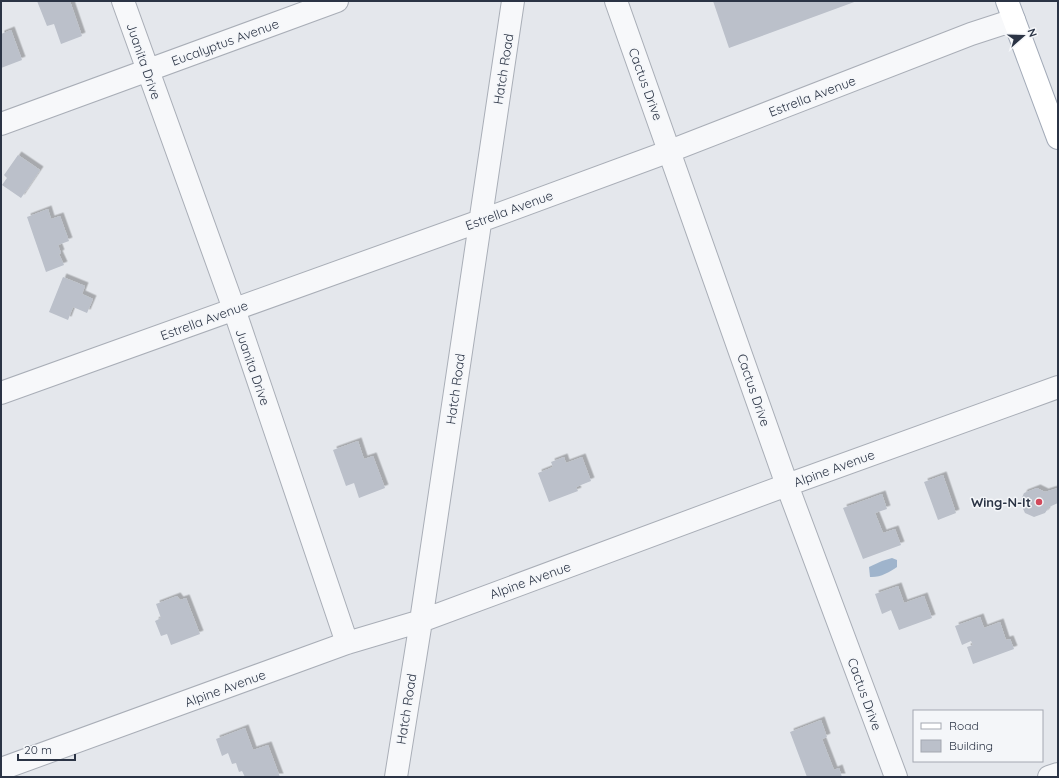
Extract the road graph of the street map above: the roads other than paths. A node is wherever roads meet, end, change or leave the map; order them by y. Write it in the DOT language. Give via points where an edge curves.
graph roads {
  1 [pos="123,1"];
  2 [pos="337,1"];
  3 [pos="513,1"];
  4 [pos="616,1"];
  5 [pos="1011,10"];
  6 [pos="147,71"];
  7 [pos="1,124"];
  8 [pos="1058,138"];
  9 [pos="670,151"];
  10 [pos="480,221"];
  11 [pos="234,310"];
  12 [pos="1058,387"];
  13 [pos="1,393"];
  14 [pos="787,485"];
  15 [pos="421,621"];
  16 [pos="347,643"];
  17 [pos="1,769"];
  18 [pos="1058,774"];
  19 [pos="396,777"];
  20 [pos="896,777"];
  21 [pos="1048,777"];
  1 -- 6 [label="street, Juanita Drive"];
  2 -- 6 [label="street, Eucalyptus Avenue"];
  3 -- 10 [label="street, Hatch Road"];
  4 -- 9 [label="street, Cactus Drive"];
  5 -- 8 [label="main road"];
  5 -- 9 [label="street, Estrella Avenue" via="971,34"];
  6 -- 7 [label="street, Eucalyptus Avenue"];
  6 -- 11 [label="street, Juanita Drive"];
  9 -- 10 [label="street, Estrella Avenue"];
  9 -- 14 [label="street, Cactus Drive"];
  10 -- 11 [label="street, Estrella Avenue"];
  10 -- 15 [label="street, Hatch Road"];
  11 -- 13 [label="street, Estrella Avenue"];
  11 -- 16 [label="street, Juanita Drive"];
  12 -- 14 [label="street, Alpine Avenue"];
  14 -- 15 [label="street, Alpine Avenue"];
  14 -- 20 [label="street, Cactus Drive"];
  15 -- 16 [label="street, Alpine Avenue"];
  15 -- 19 [label="street, Hatch Road"];
  16 -- 17 [label="street, Alpine Avenue"];
  18 -- 21 [label="street"];
}
